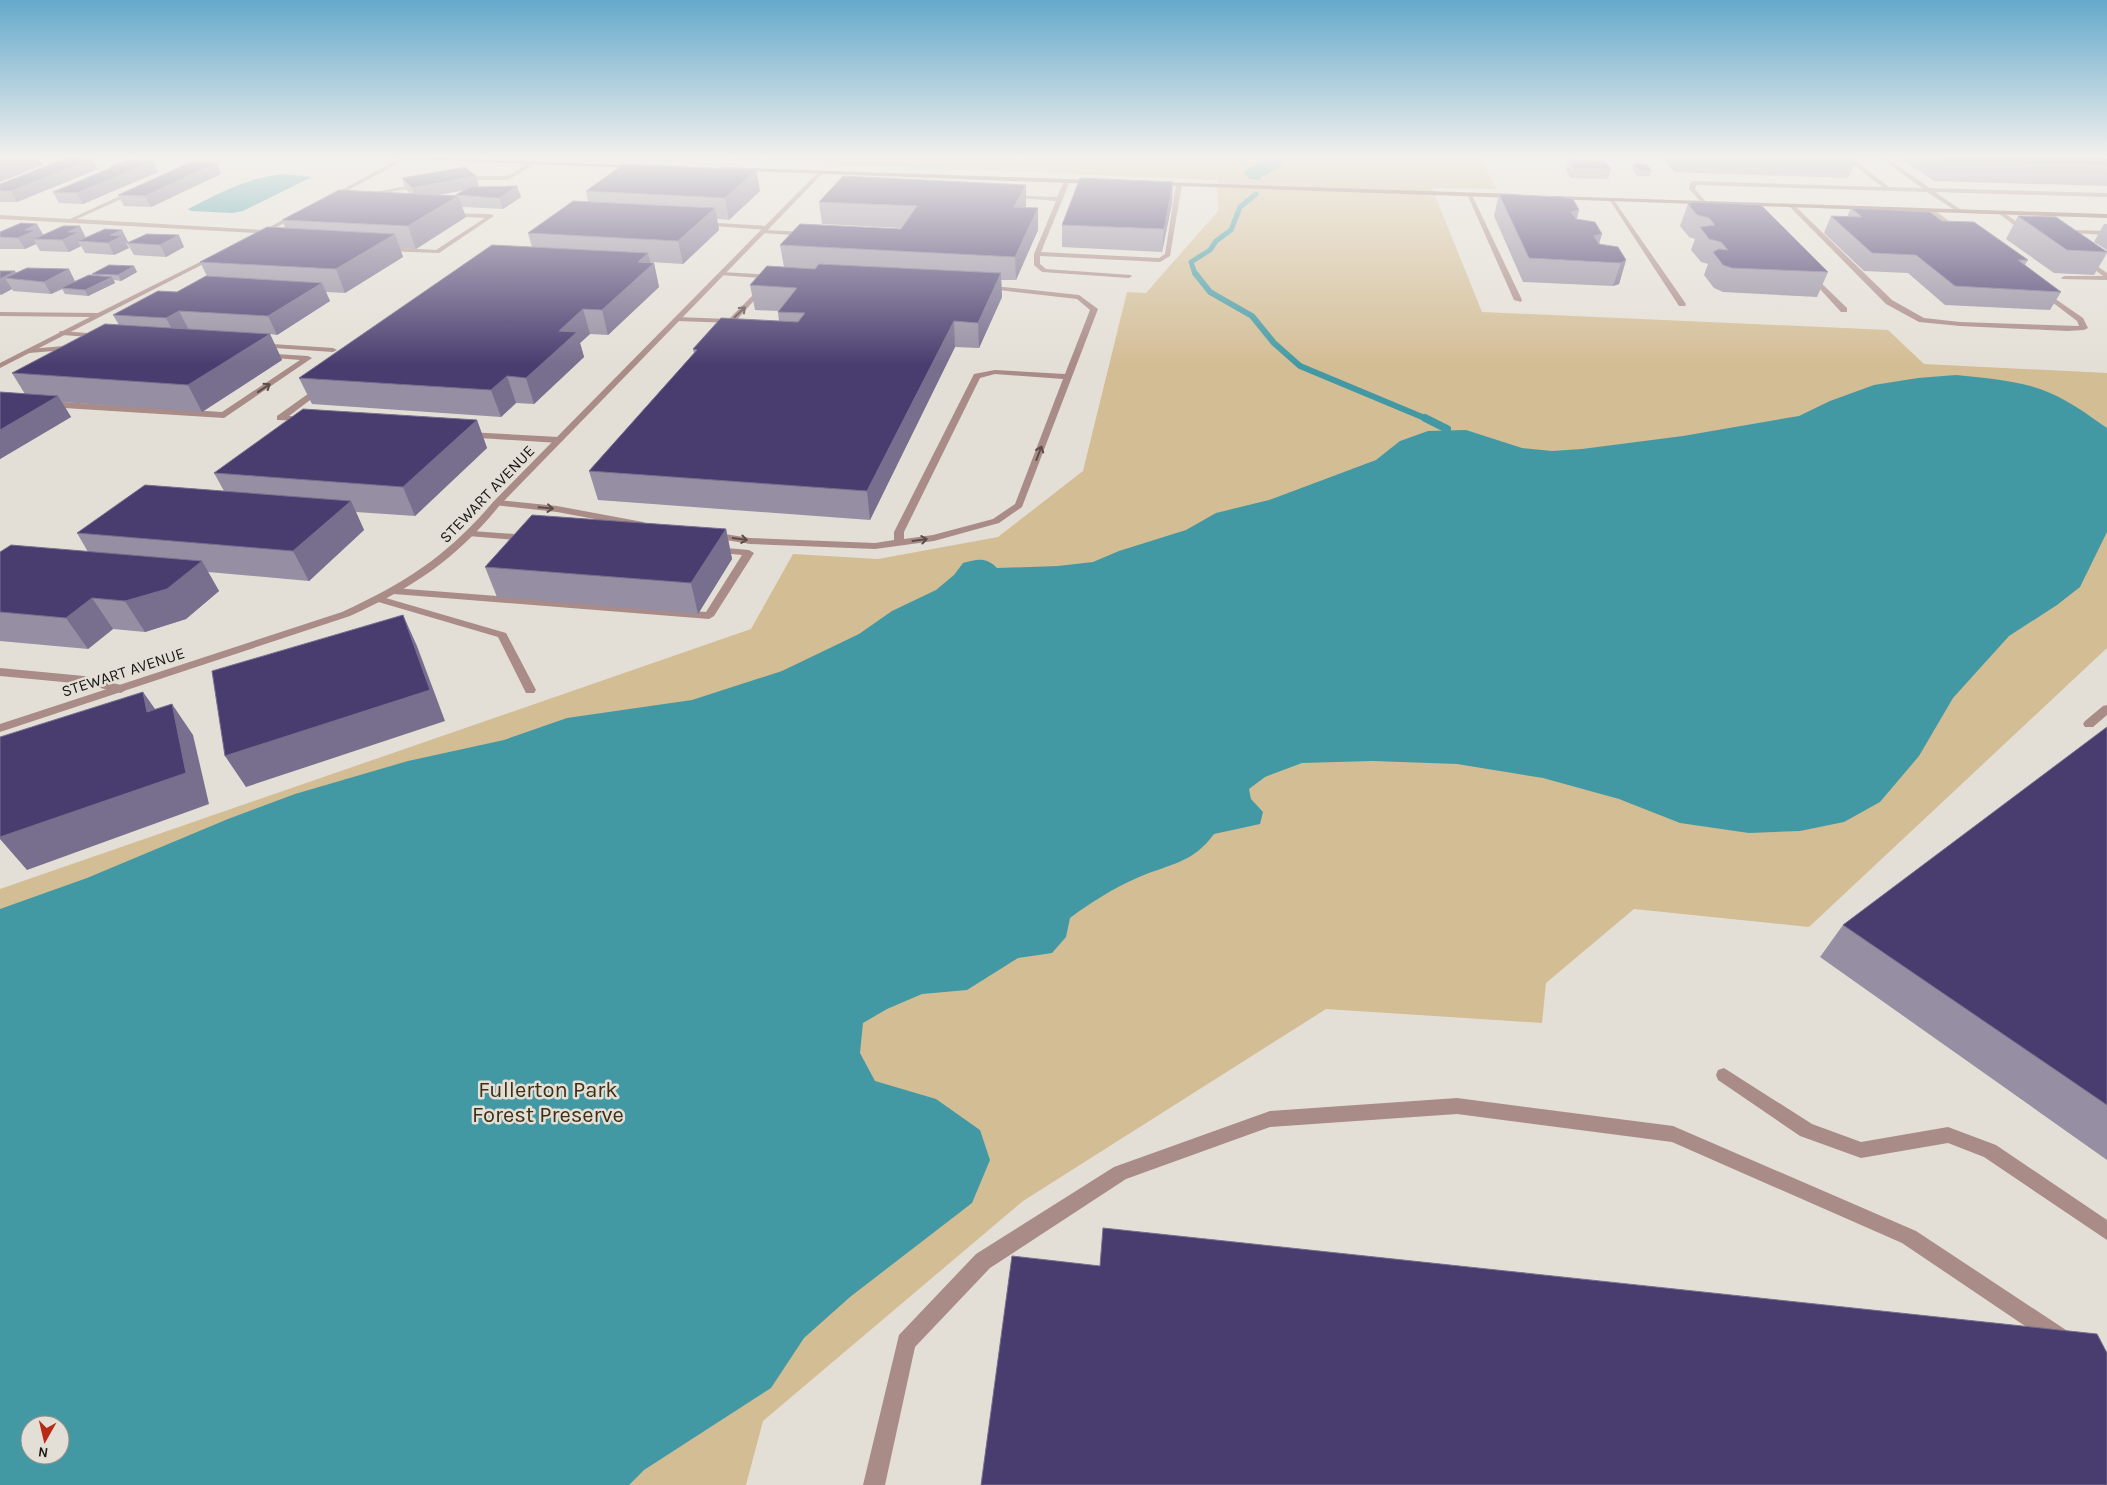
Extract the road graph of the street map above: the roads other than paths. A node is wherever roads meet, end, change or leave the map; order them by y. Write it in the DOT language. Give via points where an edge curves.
graph roads {
  1 [pos="173,226"];
  2 [pos="276,226"];
  3 [pos="476,226"];
  4 [pos="724,226"];
  5 [pos="769,226"];
  6 [pos="1048,226"];
  7 [pos="1172,226"];
  8 [pos="1483,226"];
  9 [pos="1628,226"];
  10 [pos="1813,226"];
  11 [pos="1953,226"];
  12 [pos="2019,226"];
  13 [pos="2066,228"];
  14 [pos="765,230"];
  15 [pos="2036,231"];
  16 [pos="265,232"];
  17 [pos="2074,232"];
  18 [pos="1962,233"];
  19 [pos="2107,233"];
  20 [pos="811,234"];
  21 [pos="263,243"];
  22 [pos="2090,243"];
  23 [pos="379,249"];
  24 [pos="227,251"];
  25 [pos="2075,253"];
  26 [pos="1037,254"];
  27 [pos="1803,268"];
  28 [pos="722,274"];
  29 [pos="1129,276"];
  30 [pos="773,277"];
  31 [pos="782,277"];
  32 [pos="2107,277"];
  33 [pos="2064,278"];
  34 [pos="2033,286"];
  35 [pos="978,287"];
  36 [pos="1518,300"];
  37 [pos="1682,304"];
  38 [pos="1844,310"];
  39 [pos="0,314"];
  40 [pos="99,315"];
  41 [pos="677,319"];
  42 [pos="63,333"];
  43 [pos="111,336"];
  44 [pos="256,345"];
  45 [pos="83,346"];
  46 [pos="333,350"];
  47 [pos="29,351"];
  48 [pos="258,355"];
  49 [pos="0,366"];
  50 [pos="1068,377"];
  51 [pos="327,384"];
  52 [pos="39,403"];
  53 [pos="313,420"];
  54 [pos="460,434"];
  55 [pos="559,440"];
  56 [pos="497,504"];
  57 [pos="656,528"];
  58 [pos="472,534"];
  59 [pos="703,534"];
  60 [pos="541,539"];
  61 [pos="898,543"];
  62 [pos="700,549"];
  63 [pos="394,591"];
  64 [pos="379,599"];
  65 [pos="0,672"];
  66 [pos="121,689"];
  67 [pos="530,690"];
  68 [pos="2107,709"];
  69 [pos="2090,724"];
  70 [pos="0,728"];
  71 [pos="1724,1075"];
  72 [pos="2107,1231"];
  73 [pos="2074,1347"];
  74 [pos="874,1485"];
  1 -- 16 [label="street"];
  2 -- 16 [label="street"];
  3 -- 23 [label="street" via="437,252"];
  4 -- 14 [label="street"];
  5 -- 14 [label="street, STEWART AVENUE"];
  6 -- 26 [label="street"];
  7 -- 26 [label="street" via="1168,255 1160,260"];
  8 -- 36 [label="street"];
  9 -- 37 [label="street"];
  10 -- 34 [label="street" via="1889,302 1922,320 2084,328 2080,320"];
  11 -- 18 [label="street"];
  12 -- 15 [label="street"];
  13 -- 17 [label="street"];
  14 -- 20 [label="street"];
  14 -- 28 [label="street, STEWART AVENUE"];
  16 -- 21 [label="street" via="252,241"];
  17 -- 19 [label="street"];
  17 -- 22 [label="street"];
  24 -- 40 [label="street"];
  25 -- 32 [label="street"];
  26 -- 29 [label="street" via="1036,265 1044,271"];
  27 -- 38 [label="street"];
  28 -- 30 [label="street"];
  28 -- 41 [label="street, STEWART AVENUE"];
  30 -- 31 [label="street"];
  41 -- 30 [label="street, one-way" via="730,321"];
  32 -- 33 [label="street"];
  35 -- 50 [label="street" via="1079,297 1094,309"];
  39 -- 40 [label="street"];
  40 -- 42 [label="street"];
  41 -- 55 [label="street, STEWART AVENUE"];
  42 -- 43 [label="street"];
  42 -- 47 [label="street"];
  44 -- 46 [label="street"];
  45 -- 47 [label="street"];
  47 -- 49 [label="street"];
  52 -- 48 [label="street, one-way" via="224,415 308,358"];
  61 -- 50 [label="street, one-way" via="934,538 996,522 1019,505"];
  50 -- 61 [label="street" via="995,372 977,376 899,532"];
  51 -- 53 [label="street" via="280,418"];
  54 -- 55 [label="street"];
  55 -- 56 [label="street, STEWART AVENUE"];
  56 -- 57 [label="street, one-way" via="557,508"];
  56 -- 58 [label="street, STEWART AVENUE"];
  58 -- 60 [label="street"];
  58 -- 63 [label="street, STEWART AVENUE" via="443,561"];
  59 -- 61 [label="street, one-way" via="750,541 875,546"];
  62 -- 63 [label="street" via="749,553 709,616"];
  63 -- 64 [label="street, STEWART AVENUE"];
  64 -- 66 [label="street, STEWART AVENUE" via="305,628"];
  64 -- 67 [label="street" via="502,635"];
  65 -- 66 [label="street" via="84,680"];
  66 -- 70 [label="street, STEWART AVENUE"];
  68 -- 69 [label="street"];
  71 -- 72 [label="street" via="1806,1130 1861,1150 1948,1135 1990,1151"];
  73 -- 74 [label="street" via="1909,1237 1673,1134 1457,1106 1270,1119 1120,1173 982,1261 906,1342"];
}
